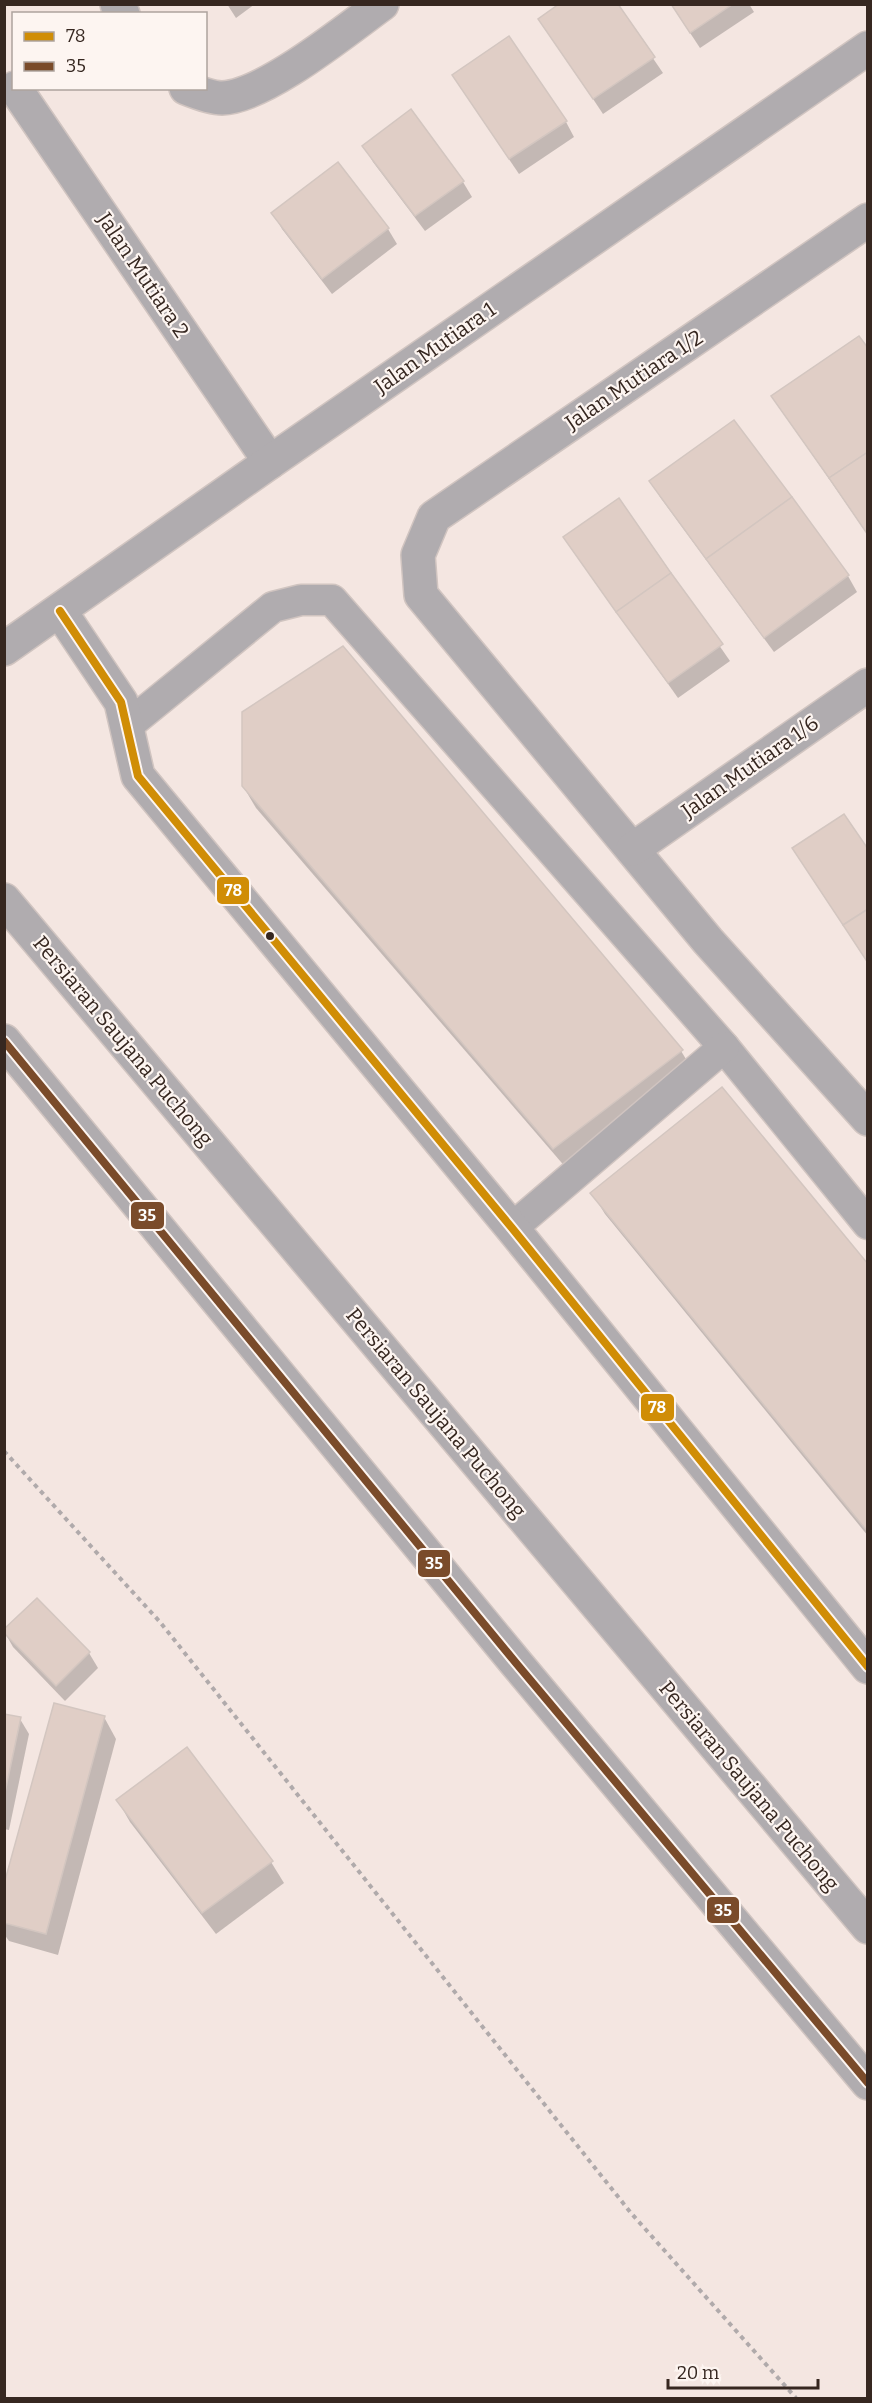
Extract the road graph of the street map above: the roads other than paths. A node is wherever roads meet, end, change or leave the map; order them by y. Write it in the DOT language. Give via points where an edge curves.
graph roads {
  1 [pos="382,4"];
  2 [pos="867,48"];
  3 [pos="16,90"];
  4 [pos="193,90"];
  5 [pos="867,220"];
  6 [pos="270,462"];
  7 [pos="60,611"];
  8 [pos="4,649"];
  9 [pos="867,684"];
  10 [pos="127,726"];
  11 [pos="633,849"];
  12 [pos="4,900"];
  13 [pos="4,1041"];
  14 [pos="724,1047"];
  15 [pos="867,1119"];
  16 [pos="867,1224"];
  17 [pos="512,1228"];
  18 [pos="867,1667"];
  19 [pos="867,1927"];
  20 [pos="867,2083"];
  1 -- 4 [label="street" via="255,90 222,98"];
  2 -- 6 [label="street, Jalan Mutiara 1"];
  3 -- 6 [label="street, Jalan Mutiara 2"];
  5 -- 11 [label="street, Jalan Mutiara 1/2" via="434,517 418,555 421,595"];
  6 -- 7 [label="street, Jalan Mutiara 1"];
  7 -- 8 [label="street, Jalan Mutiara 1"];
  7 -- 10 [label="street" via="121,702"];
  9 -- 11 [label="street, Jalan Mutiara 1/6"];
  10 -- 14 [label="lane" via="273,607 301,600 332,600"];
  10 -- 17 [label="street" via="138,776"];
  11 -- 15 [label="street" via="708,941"];
  12 -- 19 [label="street, Persiaran Saujana Puchong"];
  13 -- 20 [label="street"];
  14 -- 16 [label="lane"];
  14 -- 17 [label="lane"];
  17 -- 18 [label="street"];
}
